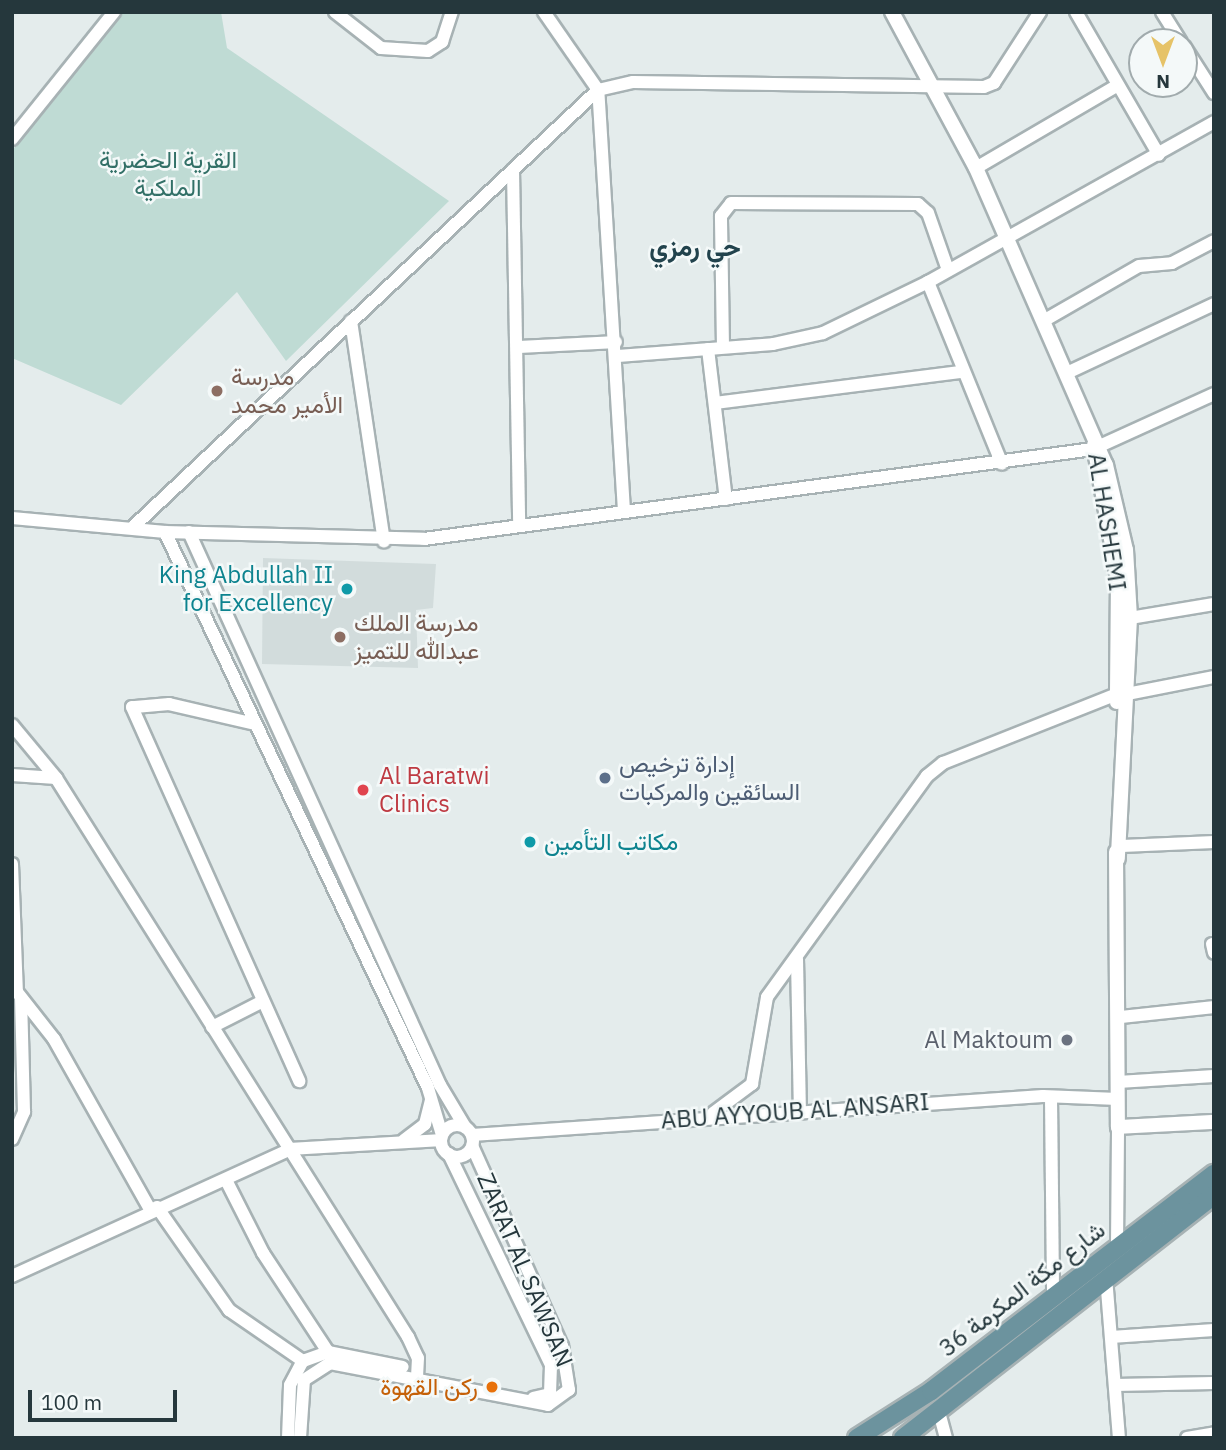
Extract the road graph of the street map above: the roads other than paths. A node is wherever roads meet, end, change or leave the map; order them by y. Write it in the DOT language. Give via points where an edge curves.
graph roads {
  1 [pos="114,12"];
  2 [pos="335,12"];
  3 [pos="452,12"];
  4 [pos="544,12"];
  5 [pos="892,12"];
  6 [pos="1040,12"];
  7 [pos="1076,12"];
  8 [pos="1162,12"];
  9 [pos="1172,28"];
  10 [pos="1198,68"];
  11 [pos="934,85"];
  12 [pos="1118,85"];
  13 [pos="598,90"];
  14 [pos="1214,93"];
  15 [pos="1214,122"];
  16 [pos="12,139"];
  17 [pos="1159,155"];
  18 [pos="976,168"];
  19 [pos="513,170"];
  20 [pos="1008,236"];
  21 [pos="1214,241"];
  22 [pos="948,270"];
  23 [pos="928,282"];
  24 [pos="1214,304"];
  25 [pos="1045,320"];
  26 [pos="351,321"];
  27 [pos="616,342"];
  28 [pos="520,347"];
  29 [pos="723,347"];
  30 [pos="708,348"];
  31 [pos="618,356"];
  32 [pos="961,372"];
  33 [pos="1069,372"];
  34 [pos="1214,394"];
  35 [pos="715,403"];
  36 [pos="1096,446"];
  37 [pos="1002,464"];
  38 [pos="726,499"];
  39 [pos="624,511"];
  40 [pos="12,518"];
  41 [pos="134,526"];
  42 [pos="519,526"];
  43 [pos="165,532"];
  44 [pos="190,532"];
  45 [pos="384,542"];
  46 [pos="1119,542"];
  47 [pos="1214,604"];
  48 [pos="1130,618"];
  49 [pos="1214,677"];
  50 [pos="1122,694"];
  51 [pos="12,724"];
  52 [pos="255,724"];
  53 [pos="12,775"];
  54 [pos="56,778"];
  55 [pos="1214,842"];
  56 [pos="1120,852"];
  57 [pos="12,864"];
  58 [pos="797,959"];
  59 [pos="14,965"];
  60 [pos="17,993"];
  61 [pos="263,1001"];
  62 [pos="1214,1007"];
  63 [pos="1121,1017"];
  64 [pos="212,1027"];
  65 [pos="1214,1076"];
  66 [pos="299,1081"];
  67 [pos="1118,1082"];
  68 [pos="432,1096"];
  69 [pos="1051,1097"];
  70 [pos="1118,1099"];
  71 [pos="800,1110"];
  72 [pos="710,1115"];
  73 [pos="1214,1122"];
  74 [pos="1118,1127"];
  75 [pos="470,1136"];
  76 [pos="441,1138"];
  77 [pos="12,1139"];
  78 [pos="403,1140"];
  79 [pos="291,1149"];
  80 [pos="449,1154"];
  81 [pos="1214,1174"];
  82 [pos="226,1180"];
  83 [pos="1214,1195"];
  84 [pos="154,1209"];
  85 [pos="1116,1246"];
  86 [pos="12,1276"];
  87 [pos="1106,1277"];
  88 [pos="1053,1298"];
  89 [pos="1214,1330"];
  90 [pos="1111,1337"];
  91 [pos="328,1352"];
  92 [pos="303,1360"];
  93 [pos="418,1375"];
  94 [pos="1214,1383"];
  95 [pos="1115,1385"];
  96 [pos="939,1412"];
  97 [pos="1214,1433"];
  98 [pos="288,1438"];
  99 [pos="300,1438"];
  100 [pos="857,1438"];
  101 [pos="904,1438"];
  102 [pos="946,1438"];
  103 [pos="1119,1438"];
  104 [pos="1187,1438"];
  1 -- 16 [label="street"];
  2 -- 3 [label="street" via="381,48 428,51 442,42"];
  4 -- 13 [label="street"];
  5 -- 11 [label="street, AL HASHEMI"];
  6 -- 11 [label="street" via="994,83 967,89"];
  7 -- 12 [label="street"];
  8 -- 9 [label="street"];
  10 -- 14 [label="street"];
  11 -- 13 [label="street" via="634,82"];
  11 -- 18 [label="street, AL HASHEMI"];
  12 -- 17 [label="street"];
  12 -- 18 [label="street"];
  13 -- 19 [label="street"];
  13 -- 27 [label="street"];
  15 -- 17 [label="street"];
  17 -- 20 [label="street"];
  18 -- 20 [label="street, AL HASHEMI"];
  19 -- 26 [label="street"];
  19 -- 28 [label="street"];
  20 -- 22 [label="street"];
  20 -- 25 [label="street, AL HASHEMI"];
  21 -- 25 [label="street" via="1172,263 1139,266"];
  22 -- 23 [label="street"];
  22 -- 29 [label="street" via="928,214 918,204 731,203 721,216"];
  23 -- 29 [label="street" via="823,333"];
  23 -- 32 [label="street"];
  24 -- 33 [label="street"];
  25 -- 33 [label="street, AL HASHEMI"];
  26 -- 41 [label="street"];
  26 -- 45 [label="street"];
  27 -- 28 [label="street"];
  27 -- 31 [label="street"];
  28 -- 42 [label="street"];
  29 -- 30 [label="street"];
  30 -- 31 [label="street"];
  30 -- 35 [label="street"];
  31 -- 39 [label="street"];
  32 -- 35 [label="street"];
  32 -- 37 [label="street"];
  33 -- 36 [label="street, AL HASHEMI"];
  34 -- 36 [label="street"];
  35 -- 38 [label="street"];
  36 -- 37 [label="street"];
  36 -- 46 [label="street, AL HASHEMI"];
  37 -- 38 [label="street"];
  38 -- 39 [label="street"];
  39 -- 42 [label="street"];
  40 -- 41 [label="street"];
  41 -- 43 [label="street"];
  42 -- 45 [label="street"];
  43 -- 44 [label="street"];
  43 -- 52 [label="street"];
  44 -- 45 [label="street"];
  44 -- 75 [label="street" via="440,1085"];
  46 -- 48 [label="street, AL HASHEMI"];
  46 -- 50 [label="street, AL HASHEMI"];
  47 -- 48 [label="street"];
  48 -- 50 [label="street, AL HASHEMI"];
  49 -- 50 [label="street"];
  50 -- 56 [label="street, AL HASHEMI"];
  50 -- 58 [label="street" via="943,762 914,792"];
  51 -- 54 [label="street"];
  52 -- 61 [label="street" via="169,704 132,707"];
  52 -- 68 [label="street"];
  53 -- 54 [label="street"];
  54 -- 64 [label="street"];
  55 -- 56 [label="street"];
  56 -- 63 [label="street, AL HASHEMI"];
  57 -- 59 [label="street"];
  58 -- 71 [label="street"];
  58 -- 72 [label="street" via="760,1018 752,1084"];
  59 -- 60 [label="street"];
  60 -- 77 [label="street" via="24,1112"];
  60 -- 84 [label="street" via="54,1039"];
  61 -- 64 [label="street"];
  61 -- 66 [label="street"];
  62 -- 63 [label="street"];
  63 -- 67 [label="street, AL HASHEMI"];
  64 -- 79 [label="street"];
  65 -- 67 [label="street"];
  67 -- 70 [label="street, AL HASHEMI"];
  68 -- 76 [label="street"];
  68 -- 78 [label="street" via="425,1124"];
  69 -- 70 [label="street, ABU AYYOUB AL ANSARI"];
  69 -- 71 [label="street, ABU AYYOUB AL ANSARI"];
  69 -- 88 [label="street"];
  70 -- 74 [label="street, AL HASHEMI"];
  71 -- 72 [label="street, ABU AYYOUB AL ANSARI"];
  72 -- 75 [label="street, ABU AYYOUB AL ANSARI"];
  73 -- 74 [label="street"];
  74 -- 85 [label="street"];
  75 -- 76 [label="street" via="454,1125"];
  75 -- 80 [label="street" via="465,1154"];
  75 -- 93 [label="street, ZARAT AL SAWSAN" via="562,1346 569,1390 548,1405"];
  76 -- 78 [label="street"];
  76 -- 80 [label="street"];
  78 -- 79 [label="street"];
  79 -- 82 [label="street"];
  79 -- 93 [label="street" via="408,1337"];
  80 -- 93 [label="street" via="537,1330 551,1365 552,1388 542,1399"];
  81 -- 85 [label="main road, شارع مكة المكرمة 36"];
  82 -- 84 [label="street"];
  82 -- 91 [label="street" via="258,1244"];
  83 -- 87 [label="main road, شارع مكة المكرمة 36"];
  84 -- 86 [label="street"];
  84 -- 92 [label="street" via="229,1310"];
  85 -- 88 [label="main road, شارع مكة المكرمة 36"];
  87 -- 90 [label="street"];
  87 -- 96 [label="main road, شارع مكة المكرمة 36"];
  88 -- 100 [label="main road, شارع مكة المكرمة 36"];
  89 -- 90 [label="street"];
  90 -- 95 [label="street"];
  91 -- 92 [label="street"];
  91 -- 93 [label="street"];
  92 -- 98 [label="street" via="290,1385"];
  93 -- 99 [label="street, ZARAT AL SAWSAN" via="322,1365 304,1380"];
  94 -- 95 [label="street"];
  95 -- 103 [label="street"];
  96 -- 101 [label="main road, شارع مكة المكرمة 36"];
  96 -- 102 [label="street"];
  97 -- 104 [label="street"];
}
